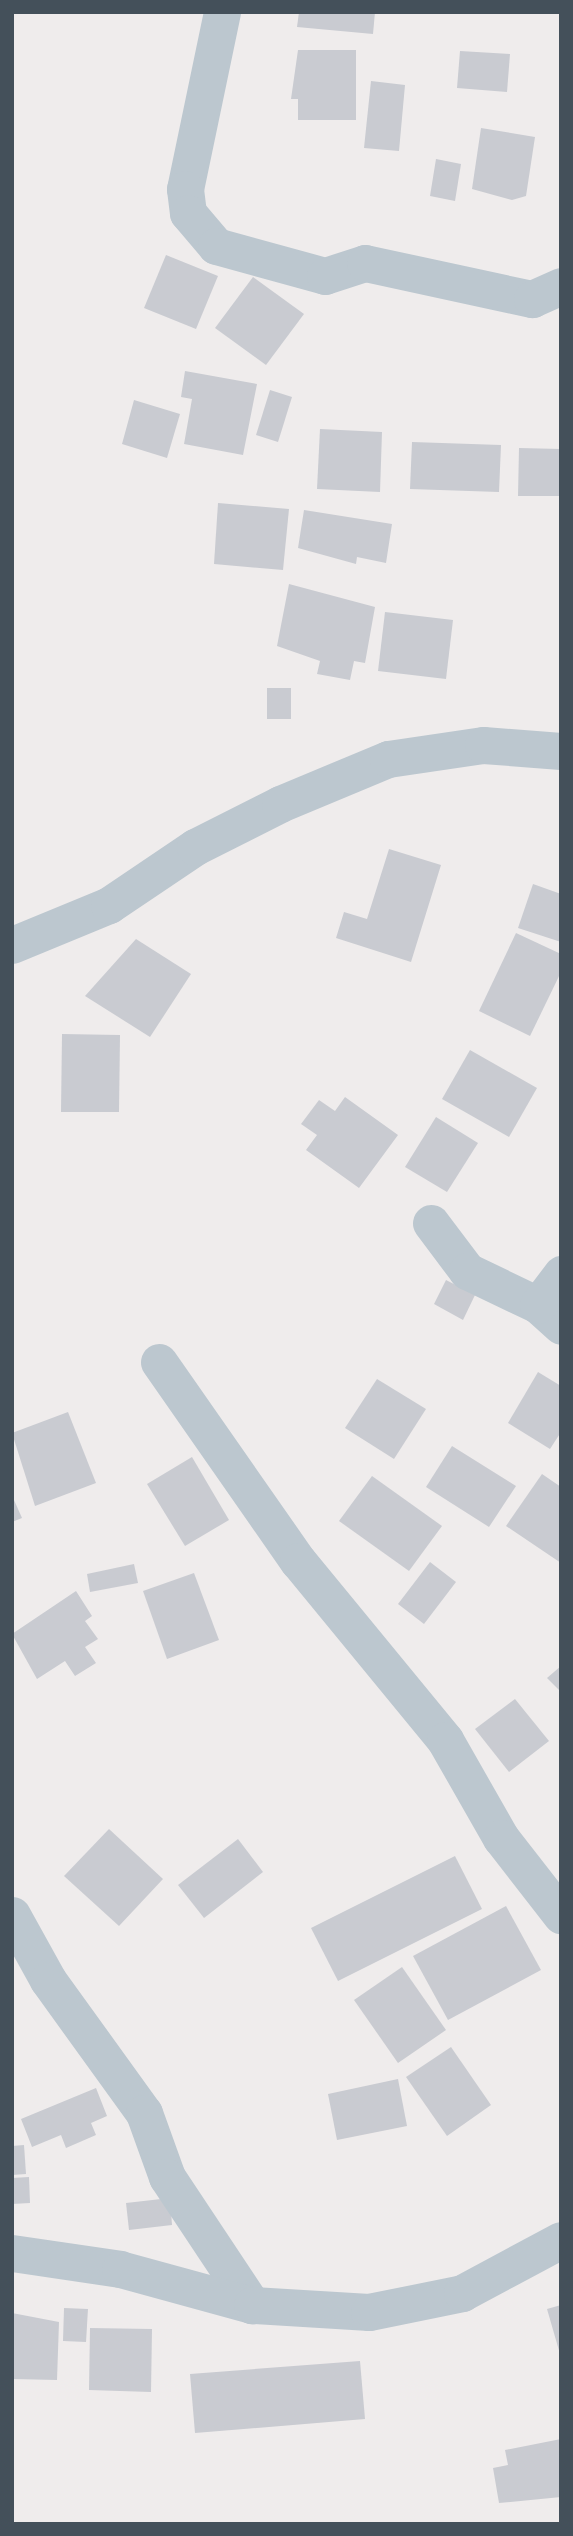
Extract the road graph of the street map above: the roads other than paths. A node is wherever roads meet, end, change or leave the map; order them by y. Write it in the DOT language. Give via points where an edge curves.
graph roads {
  1 [pos="222,12"];
  2 [pos="561,286"];
  3 [pos="561,751"];
  4 [pos="12,945"];
  5 [pos="431,1223"];
  6 [pos="561,1274"];
  7 [pos="549,1316"];
  8 [pos="159,1362"];
  9 [pos="12,1915"];
  10 [pos="561,1915"];
  11 [pos="561,2240"];
  12 [pos="12,2253"];
  13 [pos="252,2305"];
  1 -- 2 [label="street" via="185,189 188,214 216,246 325,276 365,263 532,299"];
  3 -- 4 [label="street" via="483,745 387,759 280,804 195,847 109,905"];
  5 -- 7 [label="street" via="467,1271"];
  6 -- 7 [label="street"];
  8 -- 10 [label="street" via="299,1561 445,1740 501,1838"];
  9 -- 13 [label="street" via="48,1980 144,2113 167,2177"];
  11 -- 13 [label="street" via="502,2276 424,2303 369,2312"];
  12 -- 13 [label="street" via="120,2269"];
}
